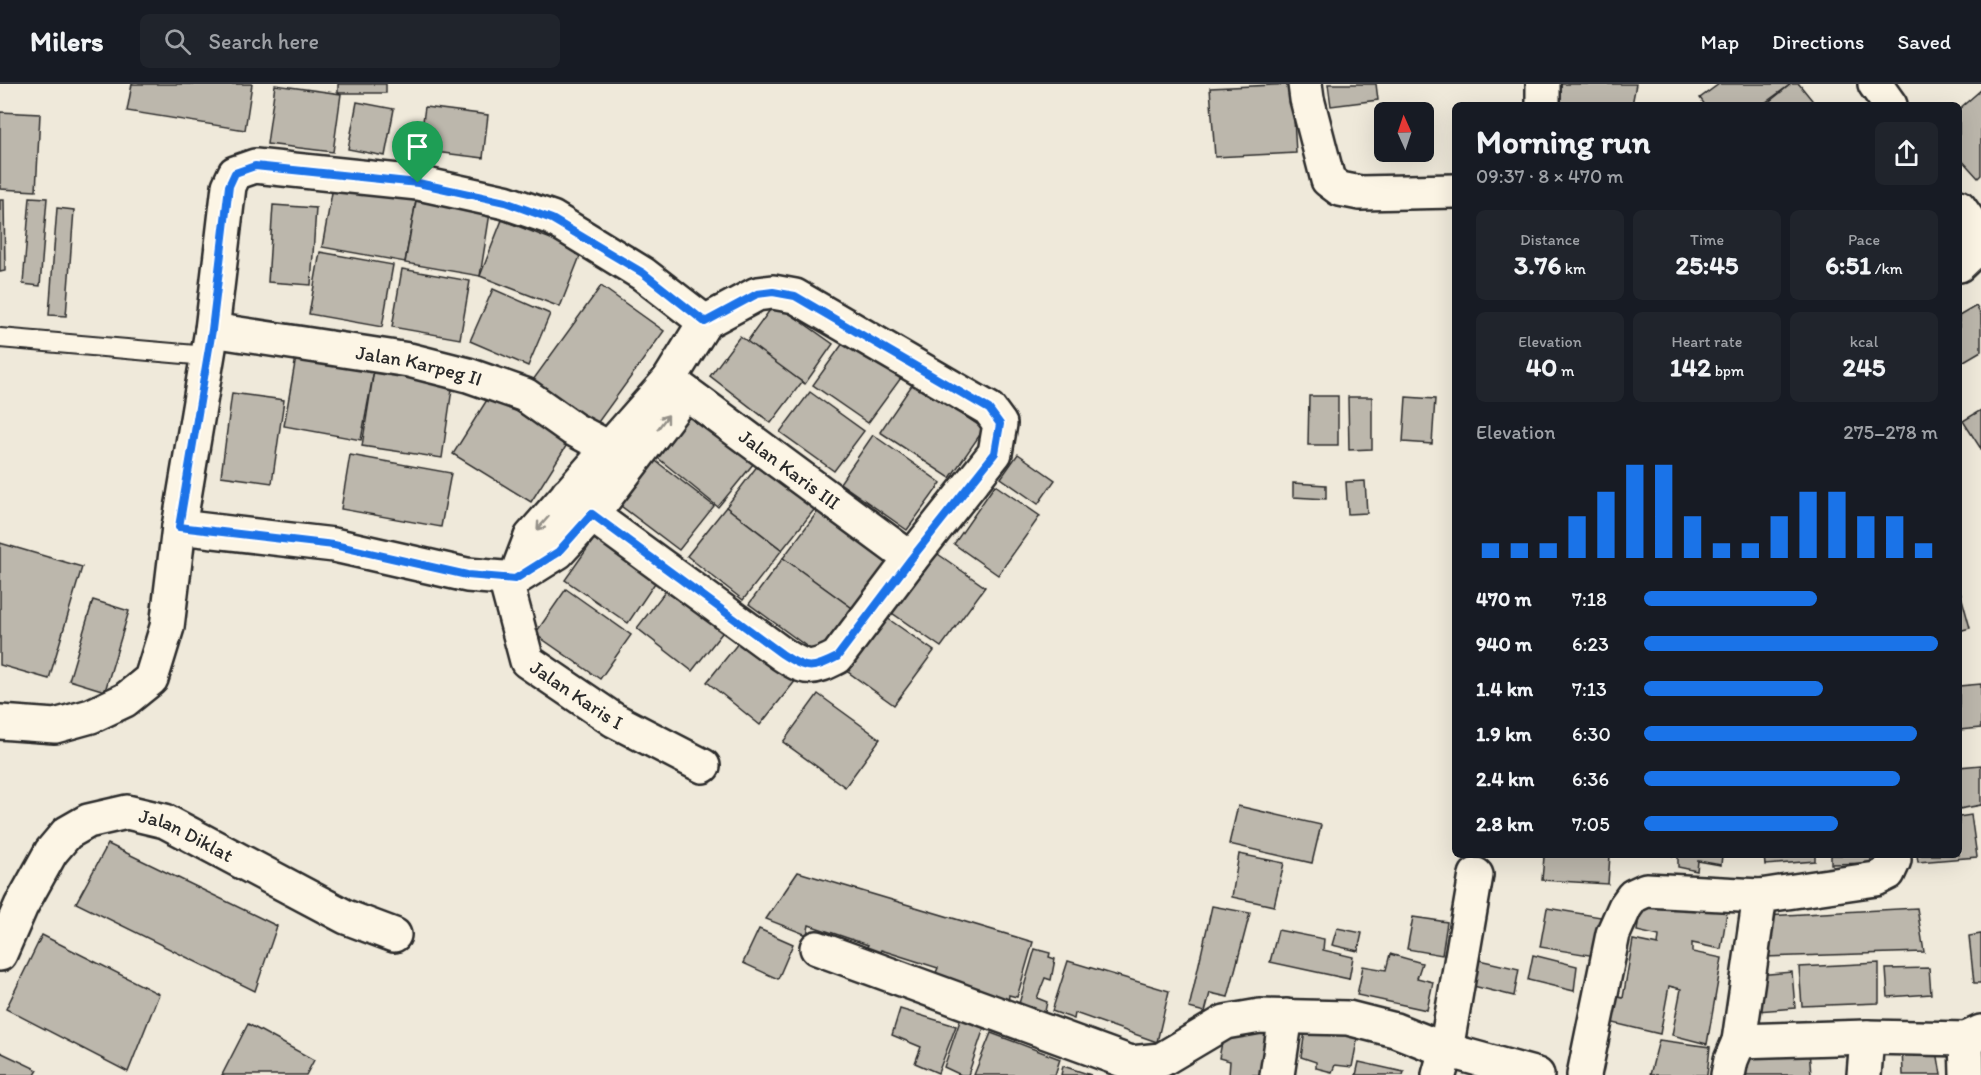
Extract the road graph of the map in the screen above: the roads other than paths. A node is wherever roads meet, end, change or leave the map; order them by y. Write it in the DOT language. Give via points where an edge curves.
graph roads {
  1 [pos="1305,84"];
  2 [pos="1543,84"];
  3 [pos="1875,84"];
  4 [pos="1543,102"];
  5 [pos="1888,102"];
  6 [pos="1452,191"];
  7 [pos="1968,205"];
  8 [pos="1981,238"];
  9 [pos="1981,244"];
  10 [pos="1962,262"];
  11 [pos="718,314"];
  12 [pos="0,338"];
  13 [pos="209,343"];
  14 [pos="677,386"];
  15 [pos="610,449"];
  16 [pos="580,504"];
  17 [pos="179,527"];
  18 [pos="911,559"];
  19 [pos="510,579"];
  20 [pos="0,722"];
  21 [pos="703,766"];
  22 [pos="1894,858"];
  23 [pos="1476,875"];
  24 [pos="1760,896"];
  25 [pos="394,935"];
  26 [pos="817,948"];
  27 [pos="0,954"];
  28 [pos="1286,1016"];
  29 [pos="1973,1035"];
  30 [pos="1867,1037"];
  31 [pos="1739,1041"];
  32 [pos="1443,1063"];
  33 [pos="1277,1075"];
  34 [pos="1537,1075"];
  35 [pos="1584,1075"];
  36 [pos="1728,1075"];
  37 [pos="1864,1075"];
  38 [pos="1967,1075"];
  1 -- 6 [label="street" via="1328,180 1340,189 1360,193"];
  2 -- 4 [label="street"];
  3 -- 5 [label="street"];
  7 -- 8 [label="street"];
  9 -- 10 [label="street"];
  11 -- 13 [label="street" via="552,219 505,202 418,183 255,166 235,173 229,186"];
  11 -- 14 [label="street" via="723,331"];
  11 -- 18 [label="street" via="757,294 795,296 989,409 1000,424 995,453"];
  12 -- 13 [label="lane"];
  13 -- 15 [label="street, Jalan Karpeg II" via="409,360 468,375 525,395"];
  13 -- 17 [label="street"];
  14 -- 15 [label="street"];
  16 -- 14 [label="street, one-way"];
  14 -- 18 [label="street, Jalan Karis III"];
  15 -- 16 [label="street"];
  16 -- 18 [label="street" via="782,654 807,668 837,657"];
  16 -- 19 [label="street" via="558,552"];
  17 -- 19 [label="street" via="334,545 467,575"];
  17 -- 20 [label="street" via="167,627 151,679 125,700 91,716 55,726"];
  19 -- 21 [label="street, Jalan Karis I" via="527,661 614,720"];
  22 -- 24 [label="street" via="1888,873 1875,879"];
  23 -- 32 [label="street"];
  24 -- 31 [label="street"];
  24 -- 35 [label="street" via="1646,890 1633,896 1613,934"];
  25 -- 27 [label="street, Jalan Diklat" via="346,916 165,821 126,812 88,821 67,833 51,852 21,906"];
  26 -- 28 [label="street" via="1131,1063 1161,1060 1225,1022"];
  28 -- 32 [label="street" via="1348,1018 1395,1030"];
  28 -- 33 [label="street"];
  29 -- 30 [label="street"];
  29 -- 38 [label="street"];
  30 -- 31 [label="street"];
  30 -- 37 [label="street"];
  31 -- 36 [label="street"];
  32 -- 34 [label="street"];
}
